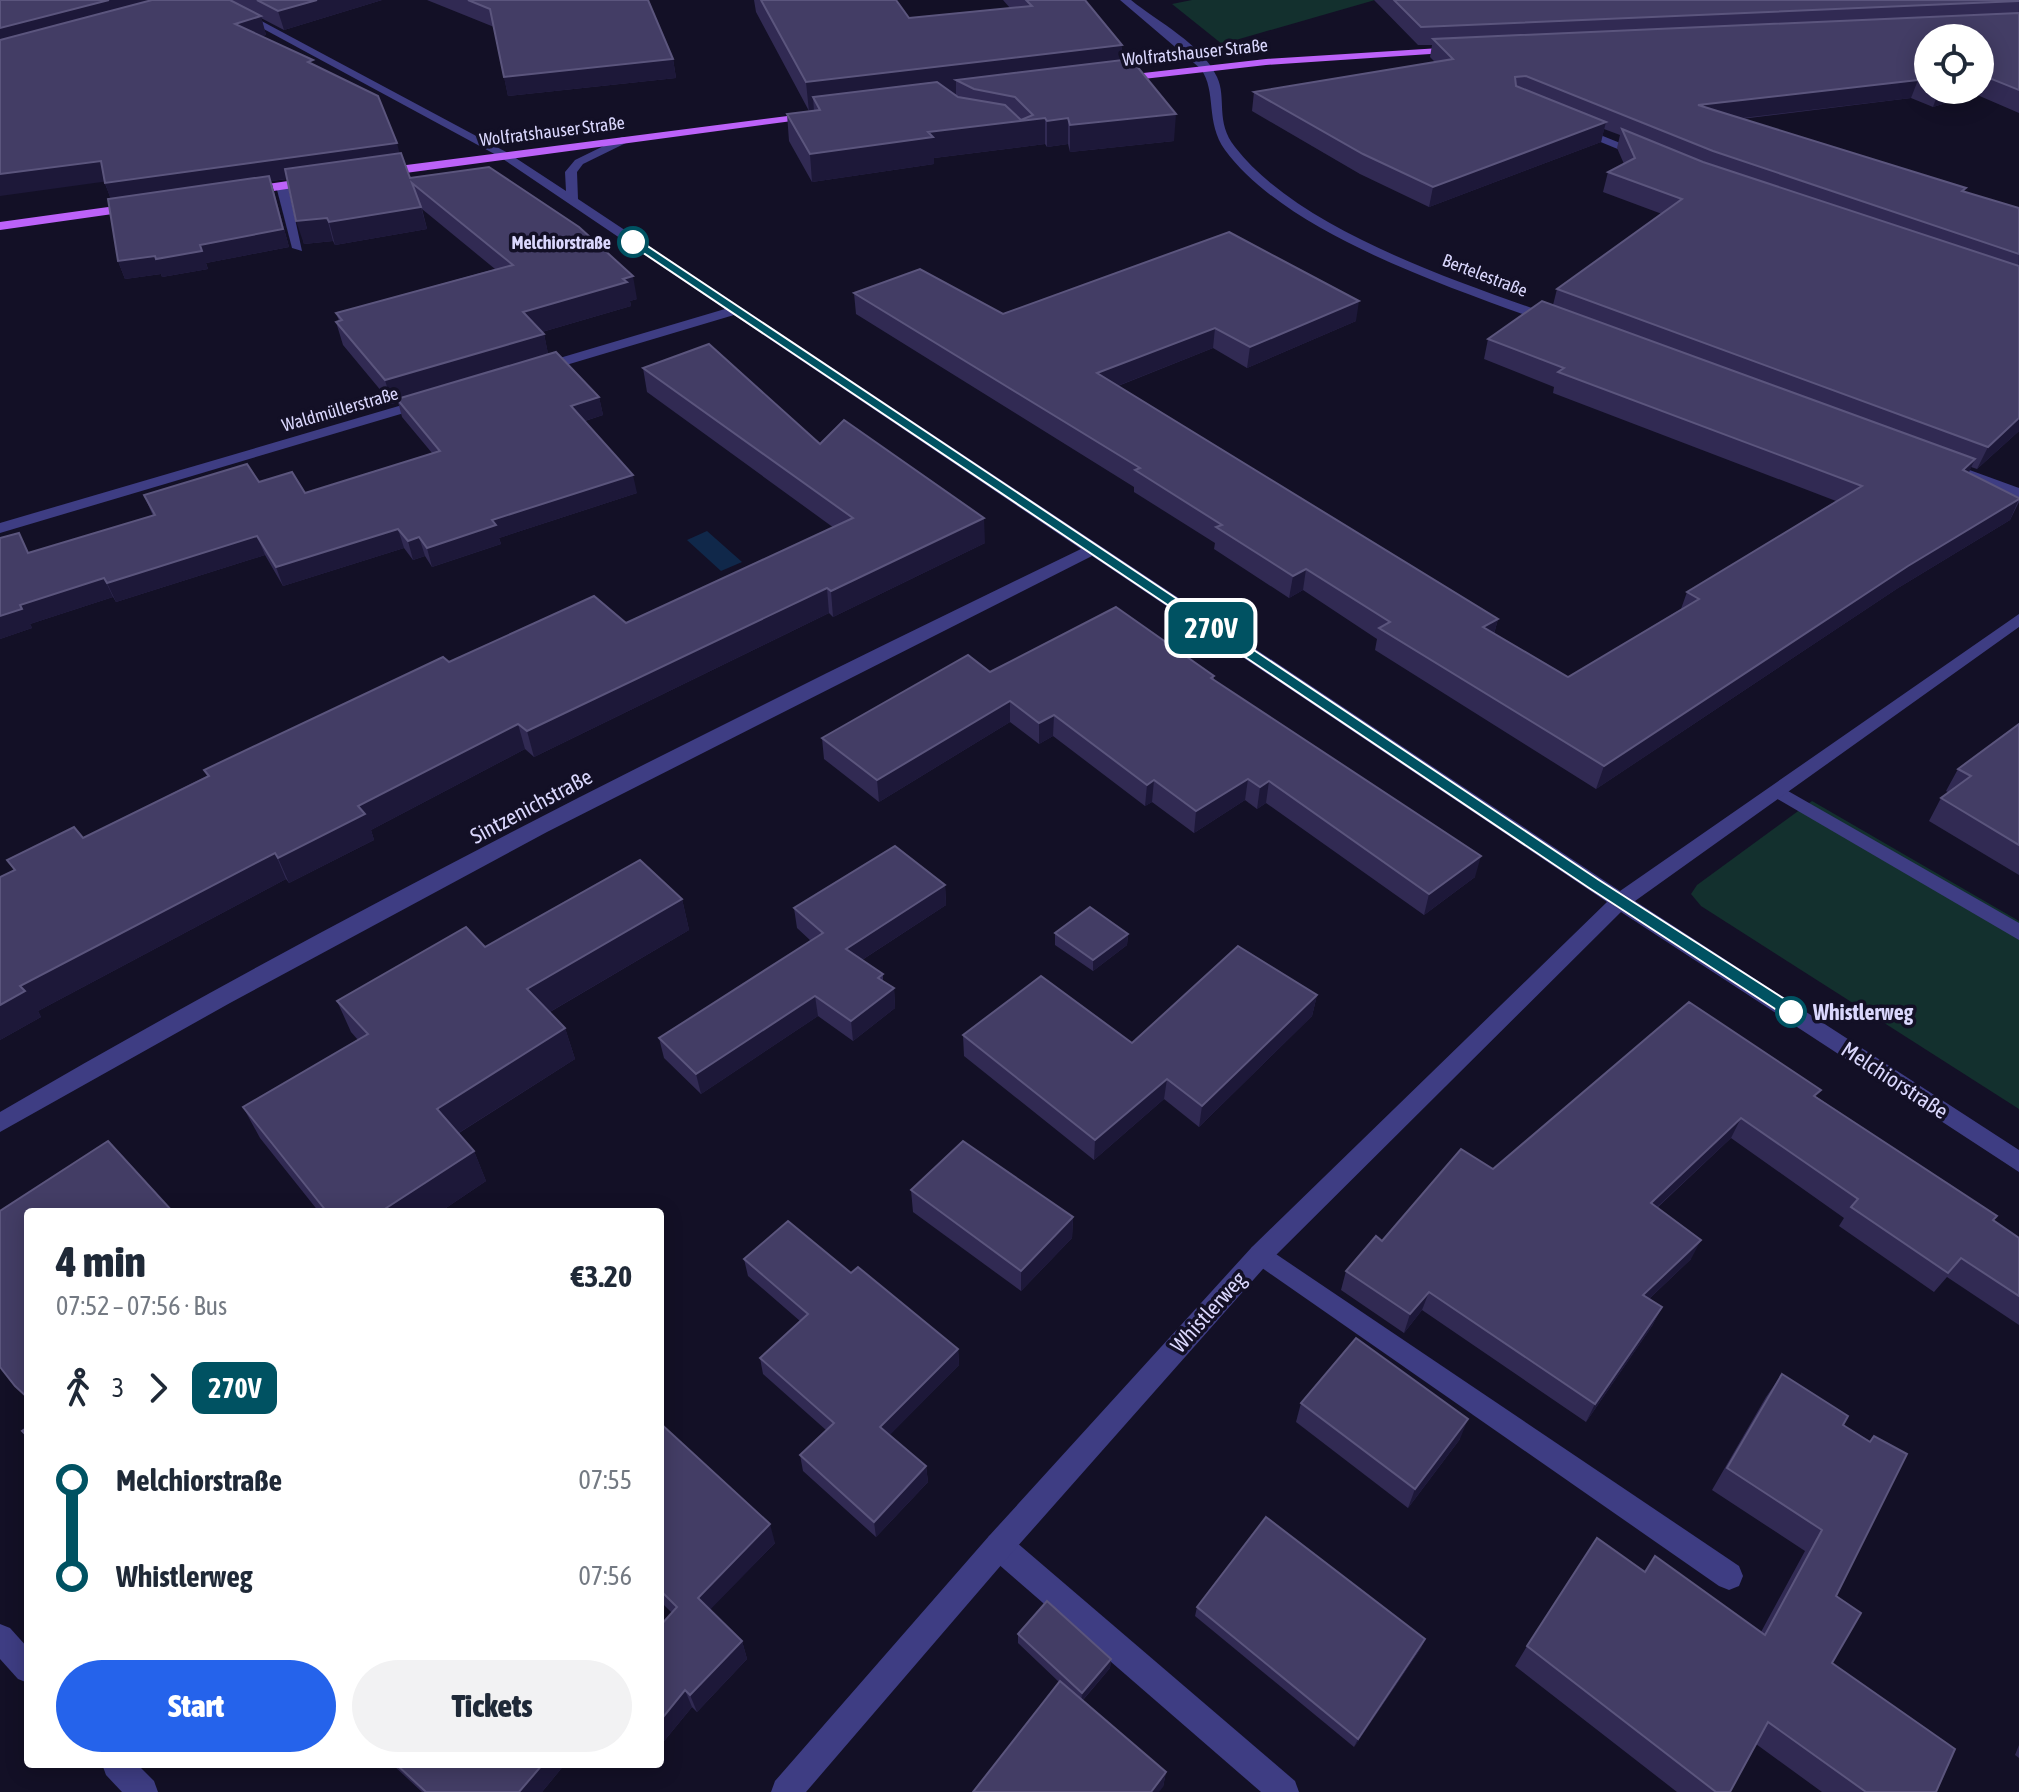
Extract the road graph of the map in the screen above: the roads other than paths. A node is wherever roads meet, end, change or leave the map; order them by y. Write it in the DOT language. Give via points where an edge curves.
graph roads {
  1 [pos="215,0"];
  2 [pos="1125,0"];
  3 [pos="1464,50"];
  4 [pos="1205,68"];
  5 [pos="1105,80"];
  6 [pos="821,115"];
  7 [pos="1569,124"];
  8 [pos="626,139"];
  9 [pos="504,155"];
  10 [pos="1659,162"];
  11 [pos="373,173"];
  12 [pos="329,179"];
  13 [pos="282,186"];
  14 [pos="232,193"];
  15 [pos="572,201"];
  16 [pos="157,204"];
  17 [pos="0,226"];
  18 [pos="298,248"];
  19 [pos="737,310"];
  20 [pos="1564,325"];
  21 [pos="526,373"];
  22 [pos="436,399"];
  23 [pos="1931,460"];
  24 [pos="2019,493"];
  25 [pos="0,528"];
  26 [pos="1093,549"];
  27 [pos="2019,619"];
  28 [pos="1776,790"];
  29 [pos="1620,901"];
  30 [pos="2019,933"];
  31 [pos="0,1123"];
  32 [pos="2019,1162"];
  33 [pos="1261,1254"];
  34 [pos="999,1546"];
  35 [pos="1729,1576"];
  36 [pos="0,1638"];
  37 [pos="24,1665"];
  38 [pos="121,1768"];
  39 [pos="143,1792"];
  40 [pos="786,1792"];
  41 [pos="1284,1792"];
  1 -- 9 [label="street, Melchiorstraße"];
  2 -- 4 [label="street"];
  3 -- 4 [label="main road, Wolfratshauser Straße"];
  4 -- 5 [label="main road, Wolfratshauser Straße"];
  4 -- 20 [label="street, Bertelestraße" via="1212,78 1219,128 1230,148 1275,190 1381,251"];
  6 -- 8 [label="main road, Wolfratshauser Straße"];
  7 -- 10 [label="street"];
  8 -- 9 [label="main road, Wolfratshauser Straße"];
  8 -- 15 [label="street" via="579,162 571,172"];
  9 -- 11 [label="main road, Wolfratshauser Straße"];
  9 -- 15 [label="street, Melchiorstraße"];
  12 -- 13 [label="main road"];
  13 -- 14 [label="main road"];
  13 -- 18 [label="street"];
  15 -- 19 [label="street, Melchiorstraße"];
  16 -- 17 [label="main road"];
  19 -- 21 [label="street"];
  19 -- 26 [label="street, Melchiorstraße"];
  22 -- 25 [label="street, Waldmüllerstraße"];
  23 -- 24 [label="street"];
  26 -- 29 [label="street, Melchiorstraße"];
  26 -- 31 [label="street, Sintzenichstraße" via="795,694 444,878 98,1064"];
  27 -- 28 [label="street, Whistlerweg"];
  28 -- 29 [label="street, Whistlerweg"];
  28 -- 30 [label="street"];
  29 -- 32 [label="street, Melchiorstraße"];
  29 -- 33 [label="street, Whistlerweg"];
  33 -- 34 [label="street, Whistlerweg"];
  33 -- 35 [label="street"];
  34 -- 40 [label="street, Whistlerweg"];
  34 -- 41 [label="street"];
  36 -- 37 [label="street"];
  38 -- 39 [label="street"];
}
